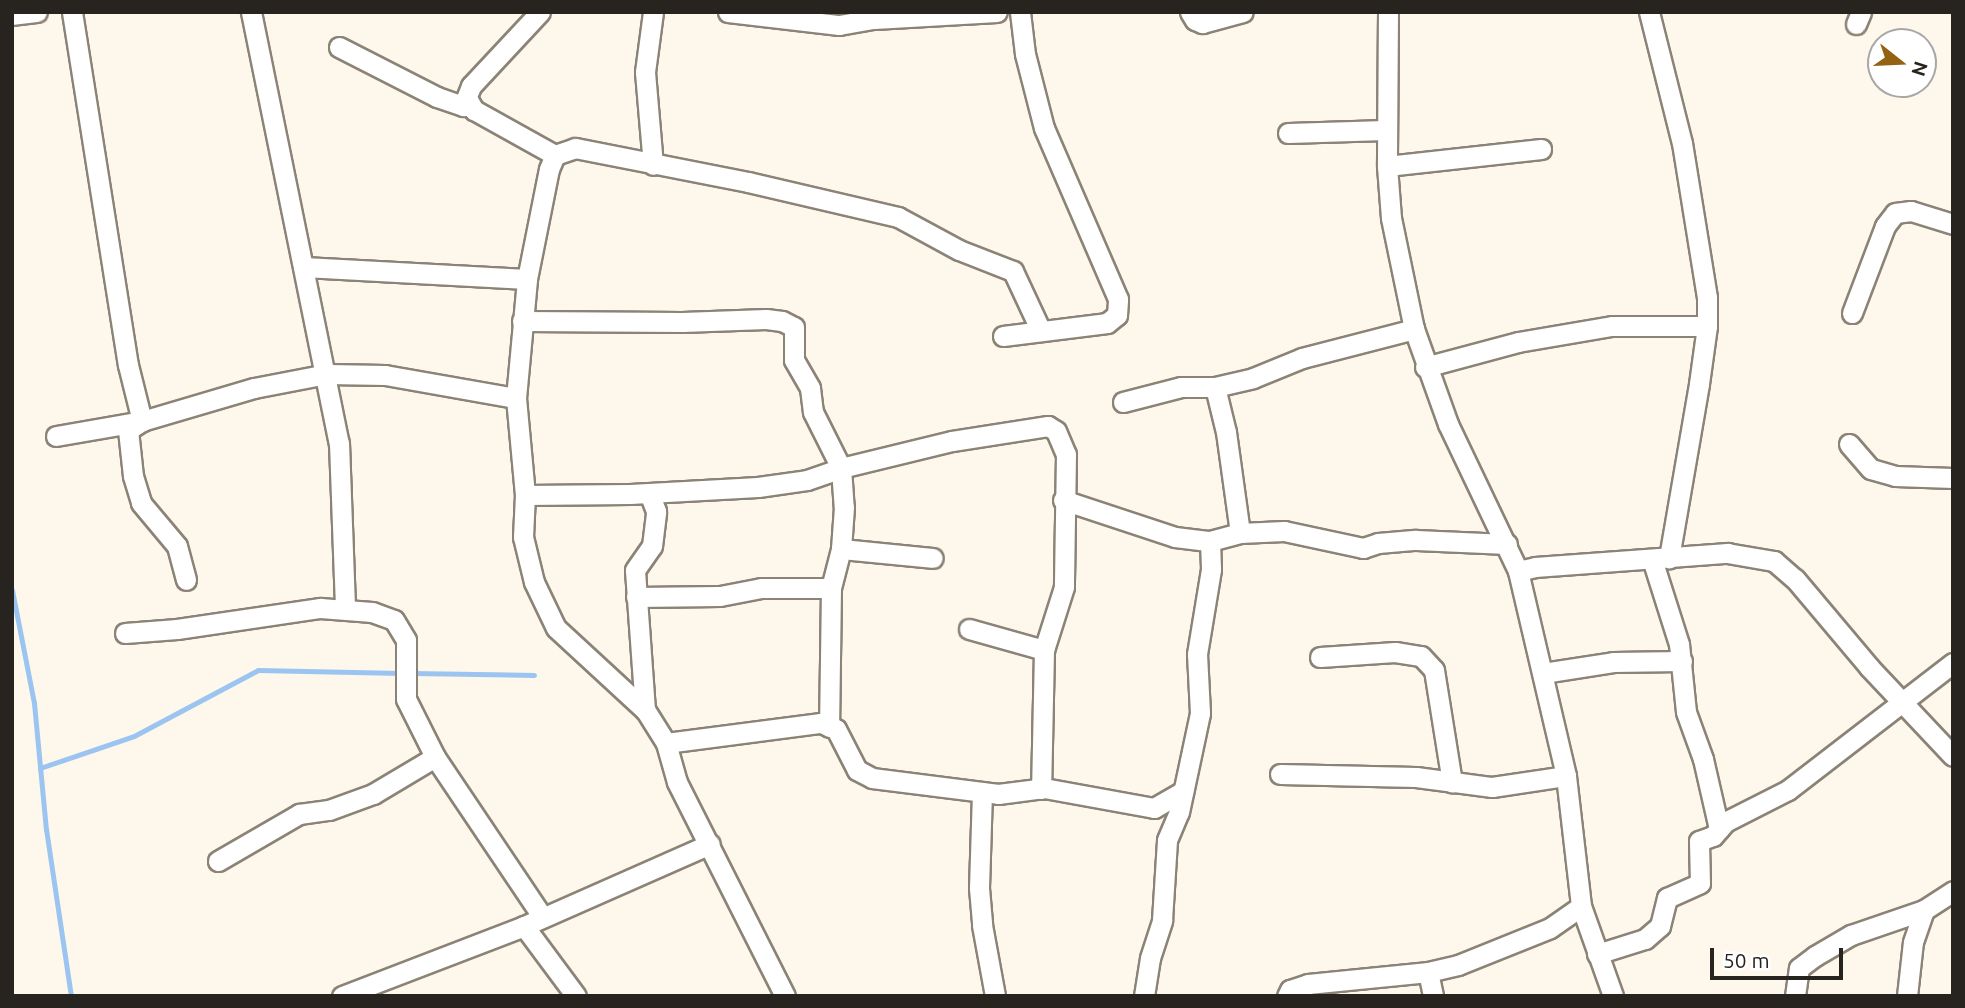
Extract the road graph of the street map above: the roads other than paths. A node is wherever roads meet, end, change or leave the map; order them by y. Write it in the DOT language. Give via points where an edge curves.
graph roads {
  1 [pos="37,12"];
  2 [pos="72,12"];
  3 [pos="251,12"];
  4 [pos="540,12"];
  5 [pos="653,12"];
  6 [pos="728,12"];
  7 [pos="997,12"];
  8 [pos="1020,12"];
  9 [pos="1190,12"];
  10 [pos="1243,12"];
  11 [pos="1388,12"];
  12 [pos="1649,12"];
  13 [pos="12,15"];
  14 [pos="339,47"];
  15 [pos="468,100"];
  16 [pos="1385,130"];
  17 [pos="1288,133"];
  18 [pos="1541,149"];
  19 [pos="555,155"];
  20 [pos="653,165"];
  21 [pos="1387,166"];
  22 [pos="1953,224"];
  23 [pos="304,267"];
  24 [pos="527,279"];
  25 [pos="1852,313"];
  26 [pos="522,321"];
  27 [pos="1707,326"];
  28 [pos="1414,329"];
  29 [pos="1041,331"];
  30 [pos="1003,336"];
  31 [pos="1425,367"];
  32 [pos="327,374"];
  33 [pos="1215,387"];
  34 [pos="516,398"];
  35 [pos="1123,402"];
  36 [pos="142,421"];
  37 [pos="56,436"];
  38 [pos="1849,444"];
  39 [pos="841,468"];
  40 [pos="1953,478"];
  41 [pos="649,493"];
  42 [pos="525,495"];
  43 [pos="1063,500"];
  44 [pos="1240,533"];
  45 [pos="1210,541"];
  46 [pos="1507,544"];
  47 [pos="841,549"];
  48 [pos="933,558"];
  49 [pos="1660,559"];
  50 [pos="1518,571"];
  51 [pos="186,580"];
  52 [pos="831,588"];
  53 [pos="636,597"];
  54 [pos="345,608"];
  55 [pos="969,629"];
  56 [pos="125,633"];
  57 [pos="1044,650"];
  58 [pos="1320,657"];
  59 [pos="1682,661"];
  60 [pos="1953,663"];
  61 [pos="1543,673"];
  62 [pos="1903,704"];
  63 [pos="645,710"];
  64 [pos="829,727"];
  65 [pos="666,744"];
  66 [pos="1953,756"];
  67 [pos="435,757"];
  68 [pos="1280,774"];
  69 [pos="1566,776"];
  70 [pos="1452,783"];
  71 [pos="1041,789"];
  72 [pos="1184,790"];
  73 [pos="982,792"];
  74 [pos="1154,808"];
  75 [pos="1719,829"];
  76 [pos="1170,830"];
  77 [pos="710,844"];
  78 [pos="218,861"];
  79 [pos="1953,891"];
  80 [pos="1581,906"];
  81 [pos="1924,910"];
  82 [pos="542,916"];
  83 [pos="524,926"];
  84 [pos="1597,954"];
  85 [pos="1428,972"];
  86 [pos="367,992"];
  87 [pos="342,996"];
  88 [pos="576,996"];
  89 [pos="785,996"];
  90 [pos="995,996"];
  91 [pos="1144,996"];
  92 [pos="1287,996"];
  93 [pos="1433,996"];
  94 [pos="1613,996"];
  95 [pos="1795,996"];
  96 [pos="1907,996"];
  1 -- 13 [label="street"];
  2 -- 36 [label="street" via="128,365"];
  3 -- 23 [label="street"];
  4 -- 15 [label="street" via="471,86"];
  5 -- 20 [label="street" via="645,72"];
  6 -- 7 [label="street" via="839,25"];
  8 -- 29 [label="street" via="1025,54 1044,128 1118,299 1117,315 1107,323"];
  9 -- 10 [label="street" via="1202,23"];
  11 -- 16 [label="street"];
  12 -- 27 [label="street" via="1682,144 1707,298"];
  14 -- 15 [label="street" via="457,106"];
  15 -- 19 [label="street" via="474,110"];
  16 -- 17 [label="street"];
  16 -- 21 [label="street"];
  18 -- 21 [label="street"];
  19 -- 20 [label="street" via="575,148"];
  19 -- 24 [label="street"];
  20 -- 29 [label="street" via="898,218 1013,271"];
  21 -- 28 [label="street" via="1391,218"];
  22 -- 25 [label="street" via="1911,211 1895,213 1885,226"];
  23 -- 24 [label="street"];
  23 -- 32 [label="street"];
  24 -- 26 [label="street"];
  26 -- 34 [label="street"];
  26 -- 39 [label="street" via="782,321 794,327 794,360"];
  27 -- 31 [label="street" via="1612,326 1518,342"];
  27 -- 49 [label="street"];
  28 -- 31 [label="street"];
  28 -- 33 [label="street"];
  29 -- 30 [label="street"];
  31 -- 46 [label="street"];
  32 -- 34 [label="street" via="385,375"];
  32 -- 36 [label="street" via="254,388"];
  32 -- 54 [label="street" via="339,443"];
  33 -- 35 [label="street" via="1181,387"];
  33 -- 44 [label="street"];
  34 -- 42 [label="street"];
  36 -- 37 [label="street"];
  36 -- 51 [label="street" via="128,430 133,476 141,503 177,546"];
  38 -- 40 [label="street" via="1871,469 1895,476"];
  39 -- 41 [label="street" via="807,480"];
  39 -- 43 [label="street" via="952,441 1048,425 1056,431 1066,454"];
  39 -- 47 [label="street"];
  41 -- 42 [label="street"];
  41 -- 53 [label="street" via="655,519 652,546 635,570"];
  42 -- 63 [label="street" via="526,548 534,582 556,628"];
  43 -- 45 [label="street" via="1175,537"];
  43 -- 57 [label="street" via="1064,587"];
  44 -- 45 [label="street"];
  44 -- 46 [label="street" via="1284,531 1363,548 1416,540"];
  45 -- 72 [label="street" via="1211,569 1197,654 1200,713"];
  46 -- 50 [label="street"];
  47 -- 48 [label="street"];
  47 -- 52 [label="street"];
  49 -- 50 [label="street"];
  49 -- 59 [label="street"];
  49 -- 62 [label="street" via="1727,553 1774,561 1795,579"];
  50 -- 61 [label="street"];
  52 -- 53 [label="street"];
  52 -- 64 [label="street"];
  53 -- 63 [label="street"];
  54 -- 56 [label="street"];
  54 -- 67 [label="street" via="394,620 406,640 406,699"];
  55 -- 57 [label="street"];
  57 -- 71 [label="street"];
  58 -- 70 [label="street" via="1395,652 1421,656 1434,670"];
  59 -- 61 [label="street" via="1613,662"];
  59 -- 75 [label="street" via="1686,712 1703,759"];
  60 -- 62 [label="street"];
  61 -- 69 [label="street"];
  62 -- 66 [label="street"];
  62 -- 75 [label="street" via="1788,790 1724,822"];
  63 -- 65 [label="street"];
  64 -- 65 [label="street" via="821,723"];
  64 -- 73 [label="street" via="836,729 857,771 872,778"];
  65 -- 77 [label="street" via="677,782"];
  67 -- 78 [label="street" via="373,794 329,810 299,814"];
  67 -- 82 [label="street"];
  68 -- 70 [label="street" via="1416,777"];
  69 -- 70 [label="street" via="1492,787"];
  69 -- 80 [label="street"];
  71 -- 73 [label="street"];
  71 -- 74 [label="street"];
  72 -- 74 [label="street"];
  72 -- 76 [label="street"];
  73 -- 90 [label="street" via="980,901"];
  74 -- 76 [label="street"];
  75 -- 84 [label="street" via="1699,841 1700,883 1667,898 1660,926 1645,939"];
  76 -- 91 [label="street" via="1162,920"];
  77 -- 82 [label="street"];
  77 -- 89 [label="street"];
  79 -- 81 [label="street"];
  80 -- 84 [label="street"];
  80 -- 85 [label="street" via="1550,928 1458,965"];
  81 -- 95 [label="street" via="1851,935 1815,956 1799,968"];
  81 -- 96 [label="street" via="1913,942"];
  82 -- 83 [label="street"];
  83 -- 86 [label="street"];
  83 -- 88 [label="street"];
  84 -- 94 [label="street"];
  85 -- 92 [label="street" via="1308,984 1290,990"];
  85 -- 93 [label="street"];
  86 -- 87 [label="street"];
}
